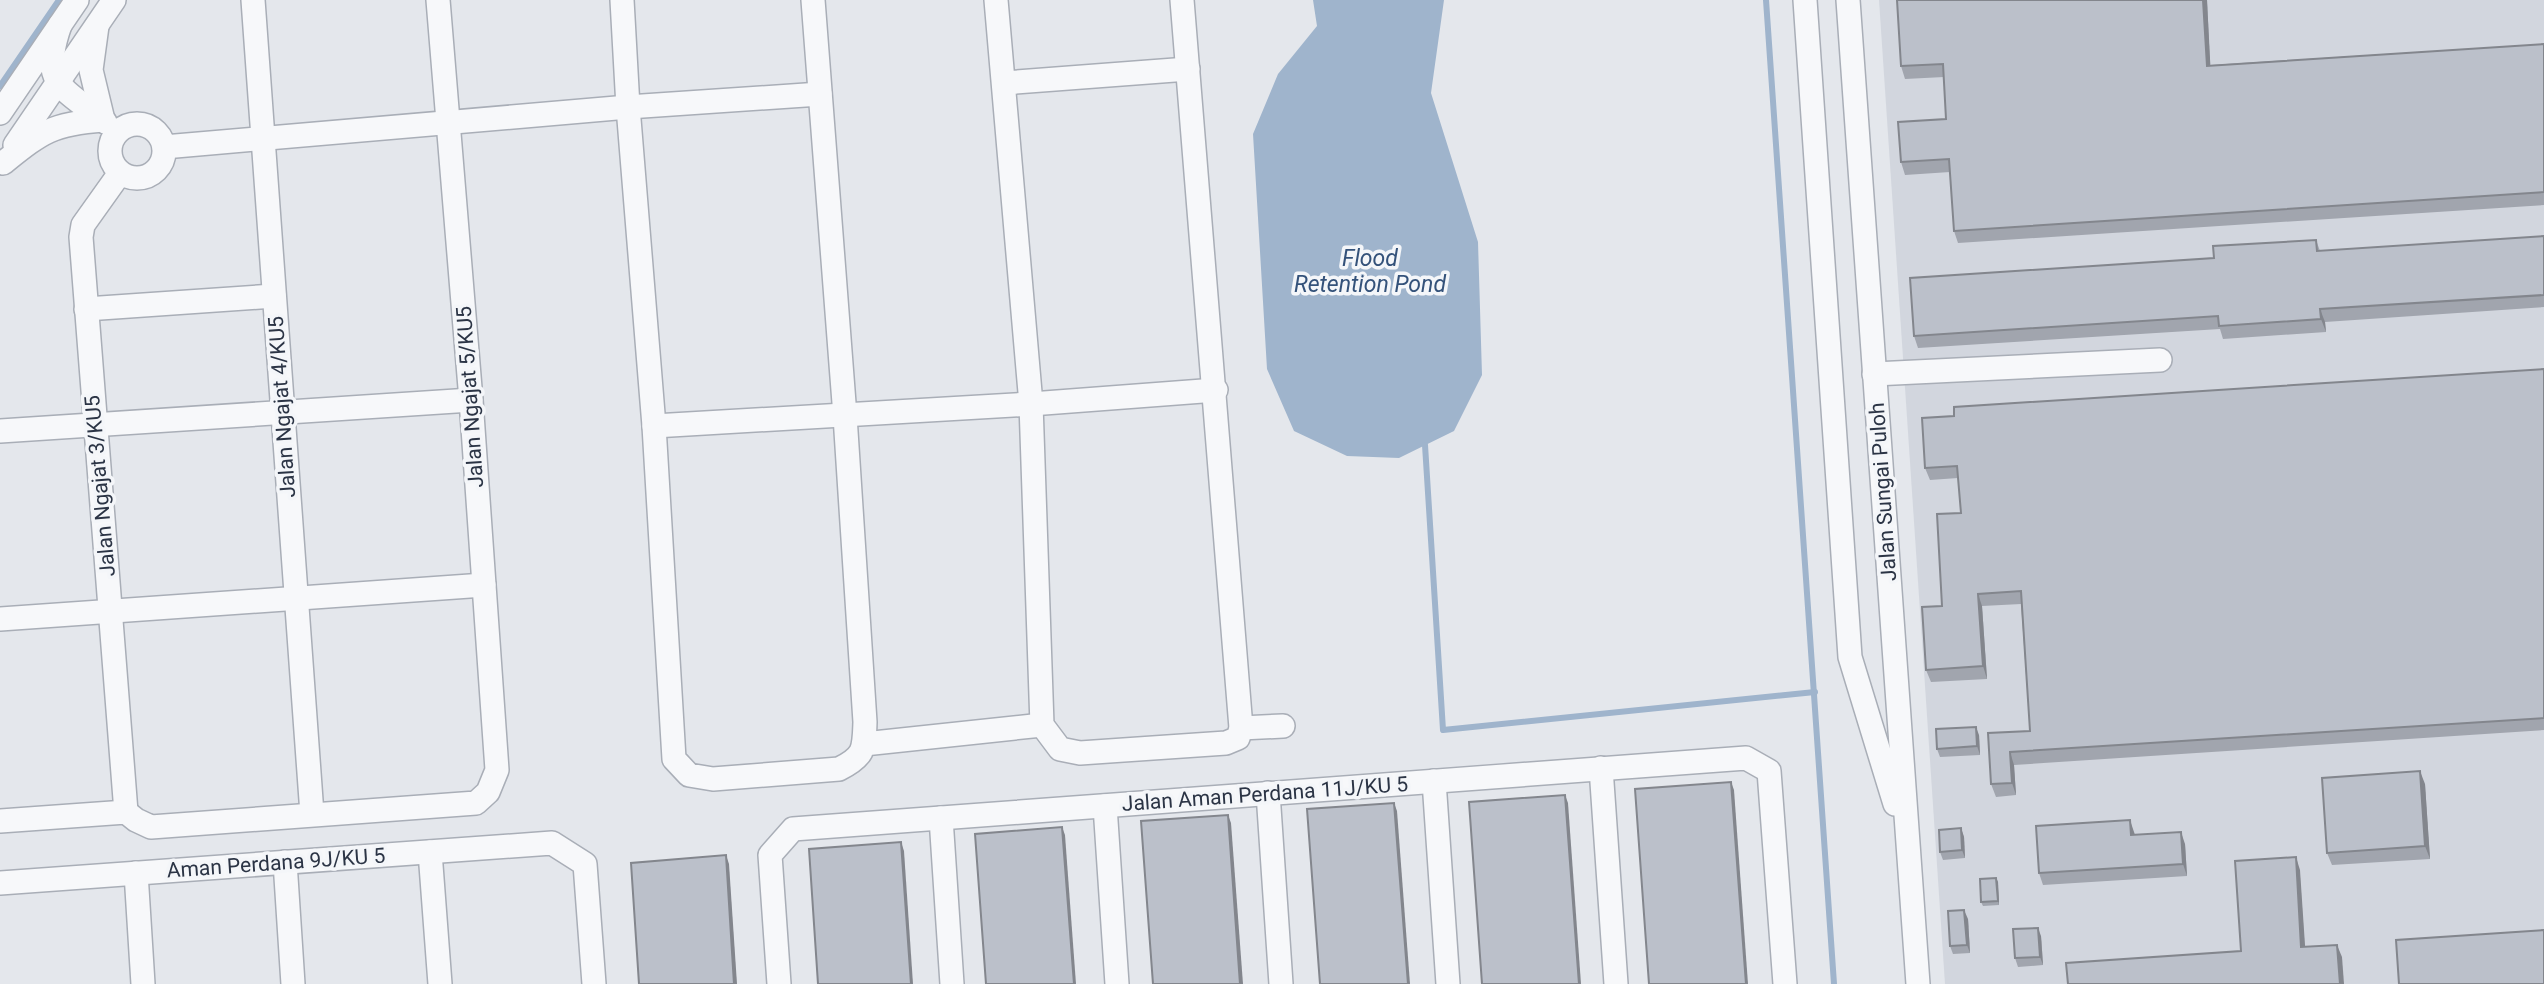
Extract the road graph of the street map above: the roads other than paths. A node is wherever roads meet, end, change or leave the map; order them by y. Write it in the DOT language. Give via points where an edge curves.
graph roads {
  1 [pos="78,0"];
  2 [pos="114,0"];
  3 [pos="253,0"];
  4 [pos="438,0"];
  5 [pos="622,0"];
  6 [pos="813,0"];
  7 [pos="996,0"];
  8 [pos="1182,0"];
  9 [pos="1805,0"];
  10 [pos="1848,0"];
  11 [pos="60,25"];
  12 [pos="97,26"];
  13 [pos="1188,69"];
  14 [pos="58,83"];
  15 [pos="1004,83"];
  16 [pos="820,94"];
  17 [pos="628,107"];
  18 [pos="1,111"];
  19 [pos="447,124"];
  20 [pos="110,126"];
  21 [pos="264,139"];
  22 [pos="164,147"];
  23 [pos="1,165"];
  24 [pos="120,173"];
  25 [pos="274,296"];
  26 [pos="86,309"];
  27 [pos="2160,360"];
  28 [pos="1874,374"];
  29 [pos="1216,390"];
  30 [pos="471,400"];
  31 [pos="1031,404"];
  32 [pos="283,414"];
  33 [pos="845,416"];
  34 [pos="95,425"];
  35 [pos="653,426"];
  36 [pos="0,431"];
  37 [pos="484,585"];
  38 [pos="296,598"];
  39 [pos="110,611"];
  40 [pos="0,619"];
  41 [pos="1042,725"];
  42 [pos="1283,726"];
  43 [pos="1241,728"];
  44 [pos="864,744"];
  45 [pos="1601,768"];
  46 [pos="1434,781"];
  47 [pos="1268,793"];
  48 [pos="1105,806"];
  49 [pos="126,811"];
  50 [pos="312,814"];
  51 [pos="941,818"];
  52 [pos="0,821"];
  53 [pos="1908,844"];
  54 [pos="430,852"];
  55 [pos="285,862"];
  56 [pos="136,873"];
  57 [pos="0,883"];
  58 [pos="143,984"];
  59 [pos="293,984"];
  60 [pos="440,984"];
  61 [pos="594,984"];
  62 [pos="779,984"];
  63 [pos="952,984"];
  64 [pos="1117,984"];
  65 [pos="1281,984"];
  66 [pos="1448,984"];
  67 [pos="1616,984"];
  68 [pos="1785,984"];
  69 [pos="1918,984"];
  1 -- 11 [label="street"];
  2 -- 12 [label="street"];
  3 -- 21 [label="street, Jalan Ngajat 4/KU5"];
  4 -- 19 [label="street, Jalan Ngajat 5/KU5"];
  5 -- 17 [label="street"];
  6 -- 16 [label="street"];
  7 -- 15 [label="street"];
  8 -- 13 [label="street"];
  9 -- 53 [label="street" via="1850,657"];
  10 -- 28 [label="street, Jalan Sungai Puloh"];
  11 -- 14 [label="street" via="51,65"];
  11 -- 18 [label="street"];
  12 -- 14 [label="street"];
  12 -- 20 [label="street" via="92,70"];
  13 -- 15 [label="street"];
  13 -- 29 [label="street"];
  14 -- 18 [label="street" via="42,83"];
  14 -- 20 [label="street"];
  14 -- 23 [label="street"];
  15 -- 31 [label="street"];
  16 -- 17 [label="street"];
  16 -- 33 [label="street"];
  17 -- 19 [label="street"];
  17 -- 35 [label="street"];
  19 -- 21 [label="street"];
  19 -- 30 [label="street, Jalan Ngajat 5/KU5"];
  20 -- 22 [label="street" via="141,124 156,131"];
  20 -- 23 [label="street" via="55,126"];
  20 -- 24 [label="street" via="110,158"];
  21 -- 22 [label="street"];
  21 -- 25 [label="street, Jalan Ngajat 4/KU5"];
  22 -- 24 [label="street" via="160,165 147,177"];
  24 -- 26 [label="street, Jalan Ngajat 3/KU5" via="83,225"];
  25 -- 26 [label="street"];
  25 -- 32 [label="street, Jalan Ngajat 4/KU5"];
  26 -- 34 [label="street, Jalan Ngajat 3/KU5"];
  27 -- 28 [label="street"];
  28 -- 53 [label="street, Jalan Sungai Puloh"];
  29 -- 31 [label="street"];
  29 -- 43 [label="street"];
  30 -- 32 [label="street"];
  30 -- 37 [label="street, Jalan Ngajat 5/KU5"];
  31 -- 33 [label="street"];
  31 -- 41 [label="street"];
  32 -- 34 [label="street"];
  32 -- 38 [label="street, Jalan Ngajat 4/KU5"];
  33 -- 35 [label="street"];
  33 -- 44 [label="street"];
  34 -- 36 [label="street"];
  34 -- 39 [label="street, Jalan Ngajat 3/KU5"];
  35 -- 44 [label="street" via="674,759 689,775 713,779 839,769 856,760"];
  37 -- 38 [label="street"];
  37 -- 50 [label="street, Jalan Ngajat 5/KU5" via="497,770 488,792 476,803"];
  38 -- 39 [label="street"];
  38 -- 50 [label="street, Jalan Ngajat 4/KU5"];
  39 -- 40 [label="street"];
  39 -- 49 [label="street, Jalan Ngajat 3/KU5"];
  41 -- 43 [label="street" via="1060,750 1080,754 1226,743 1238,738"];
  41 -- 44 [label="street"];
  42 -- 43 [label="street"];
  45 -- 46 [label="street, Jalan Aman Perdana 11J/KU 5"];
  45 -- 67 [label="street"];
  45 -- 68 [label="street, Jalan Aman Perdana 11J/KU 5" via="1746,758 1769,771"];
  46 -- 47 [label="street, Jalan Aman Perdana 11J/KU 5"];
  46 -- 66 [label="street"];
  47 -- 48 [label="street, Jalan Aman Perdana 11J/KU 5"];
  47 -- 65 [label="street"];
  48 -- 51 [label="street, Jalan Aman Perdana 11J/KU 5"];
  48 -- 64 [label="street"];
  49 -- 50 [label="street" via="151,827"];
  49 -- 52 [label="street"];
  51 -- 62 [label="street, Jalan Aman Perdana 11J/KU 5" via="793,829 770,855"];
  51 -- 63 [label="street"];
  53 -- 69 [label="street, Jalan Sungai Puloh"];
  54 -- 55 [label="street, Aman Perdana 9J/KU 5"];
  54 -- 60 [label="street"];
  54 -- 61 [label="street, Aman Perdana 9J/KU 5" via="552,843 585,864"];
  55 -- 56 [label="street, Aman Perdana 9J/KU 5"];
  55 -- 59 [label="street"];
  56 -- 57 [label="street, Aman Perdana 9J/KU 5"];
  56 -- 58 [label="street"];
}
